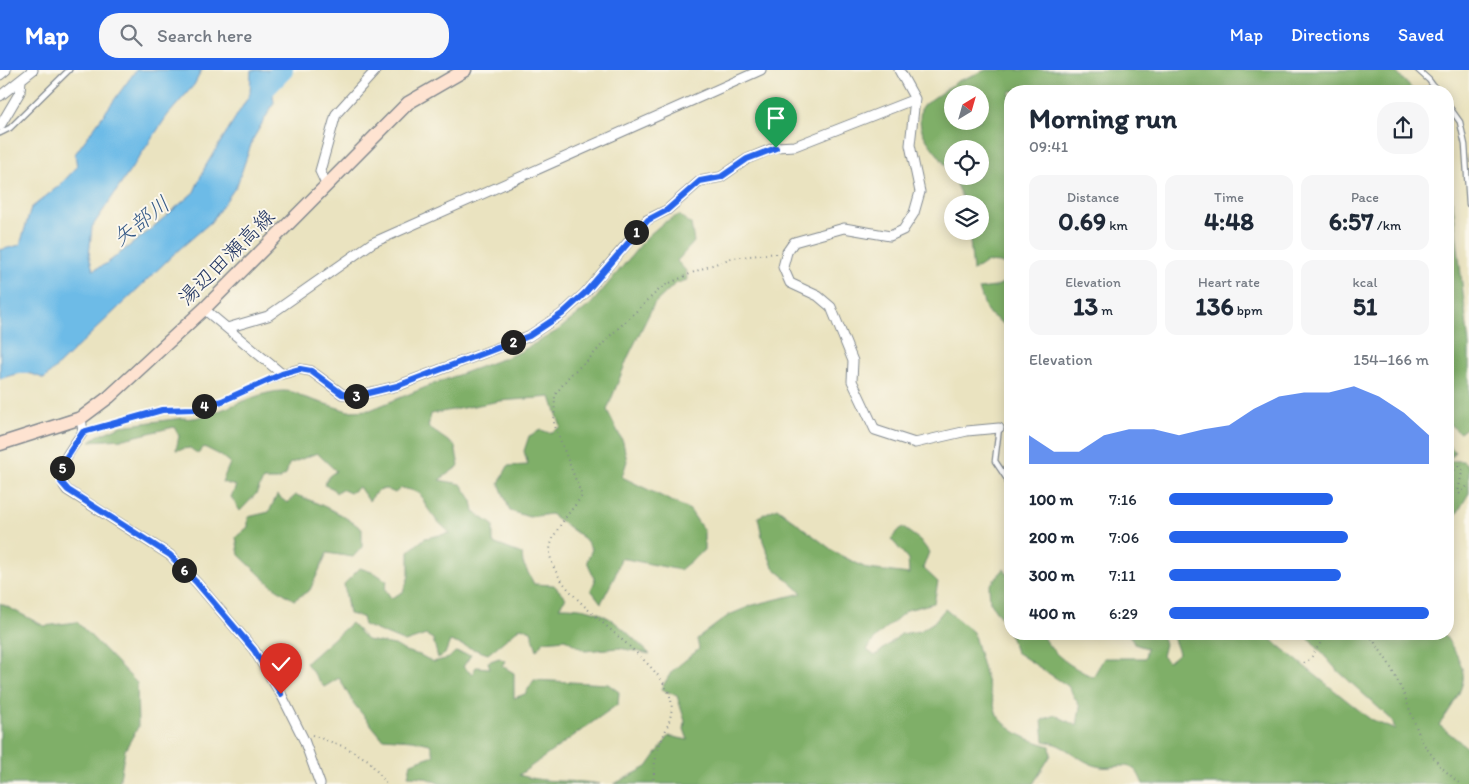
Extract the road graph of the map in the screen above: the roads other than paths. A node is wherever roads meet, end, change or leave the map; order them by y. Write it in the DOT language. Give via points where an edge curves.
graph roads {
  1 [pos="6,70"];
  2 [pos="33,70"];
  3 [pos="69,70"];
  4 [pos="376,70"];
  5 [pos="465,70"];
  6 [pos="761,70"];
  7 [pos="899,70"];
  8 [pos="1418,70"];
  9 [pos="0,75"];
  10 [pos="21,80"];
  11 [pos="1433,85"];
  12 [pos="0,96"];
  13 [pos="915,100"];
  14 [pos="1454,114"];
  15 [pos="0,126"];
  16 [pos="0,133"];
  17 [pos="326,184"];
  18 [pos="1469,204"];
  19 [pos="204,309"];
  20 [pos="227,328"];
  21 [pos="282,374"];
  22 [pos="81,418"];
  23 [pos="999,428"];
  24 [pos="83,432"];
  25 [pos="0,444"];
  26 [pos="1004,474"];
  27 [pos="320,784"];
  1 -- 9 [label="street"];
  2 -- 10 [label="street"];
  3 -- 16 [label="lane" via="10,128"];
  4 -- 17 [label="street" via="336,114 320,171"];
  5 -- 17 [label="main road, 湯辺田瀬高線" via="408,103"];
  6 -- 20 [label="street" via="372,244 268,316"];
  7 -- 13 [label="street"];
  8 -- 11 [label="lane"];
  10 -- 12 [label="street"];
  10 -- 15 [label="street" via="20,92"];
  13 -- 21 [label="street" via="795,146 776,148 747,159 721,177 700,181 667,210 648,220 585,293 562,314 529,336 397,386 356,396 342,394 311,371 300,369"];
  13 -- 23 [label="street" via="910,145 920,192 914,213 903,230 890,236 844,228 794,242 783,267 790,283 818,296 831,307 853,361 852,381 875,430 915,443 967,431"];
  14 -- 18 [label="lane" via="1460,122 1464,145"];
  17 -- 19 [label="main road, 湯辺田瀬高線"];
  19 -- 20 [label="street"];
  19 -- 22 [label="main road, 湯辺田瀬高線" via="109,397"];
  20 -- 21 [label="street"];
  21 -- 24 [label="lane" via="213,404 194,409 162,410"];
  22 -- 24 [label="street"];
  22 -- 25 [label="main road, 湯辺田瀬高線"];
  23 -- 26 [label="lane" via="995,461"];
  24 -- 27 [label="street" via="62,464 61,482 68,490 170,555 197,583 254,650 281,694 304,740"];
}
